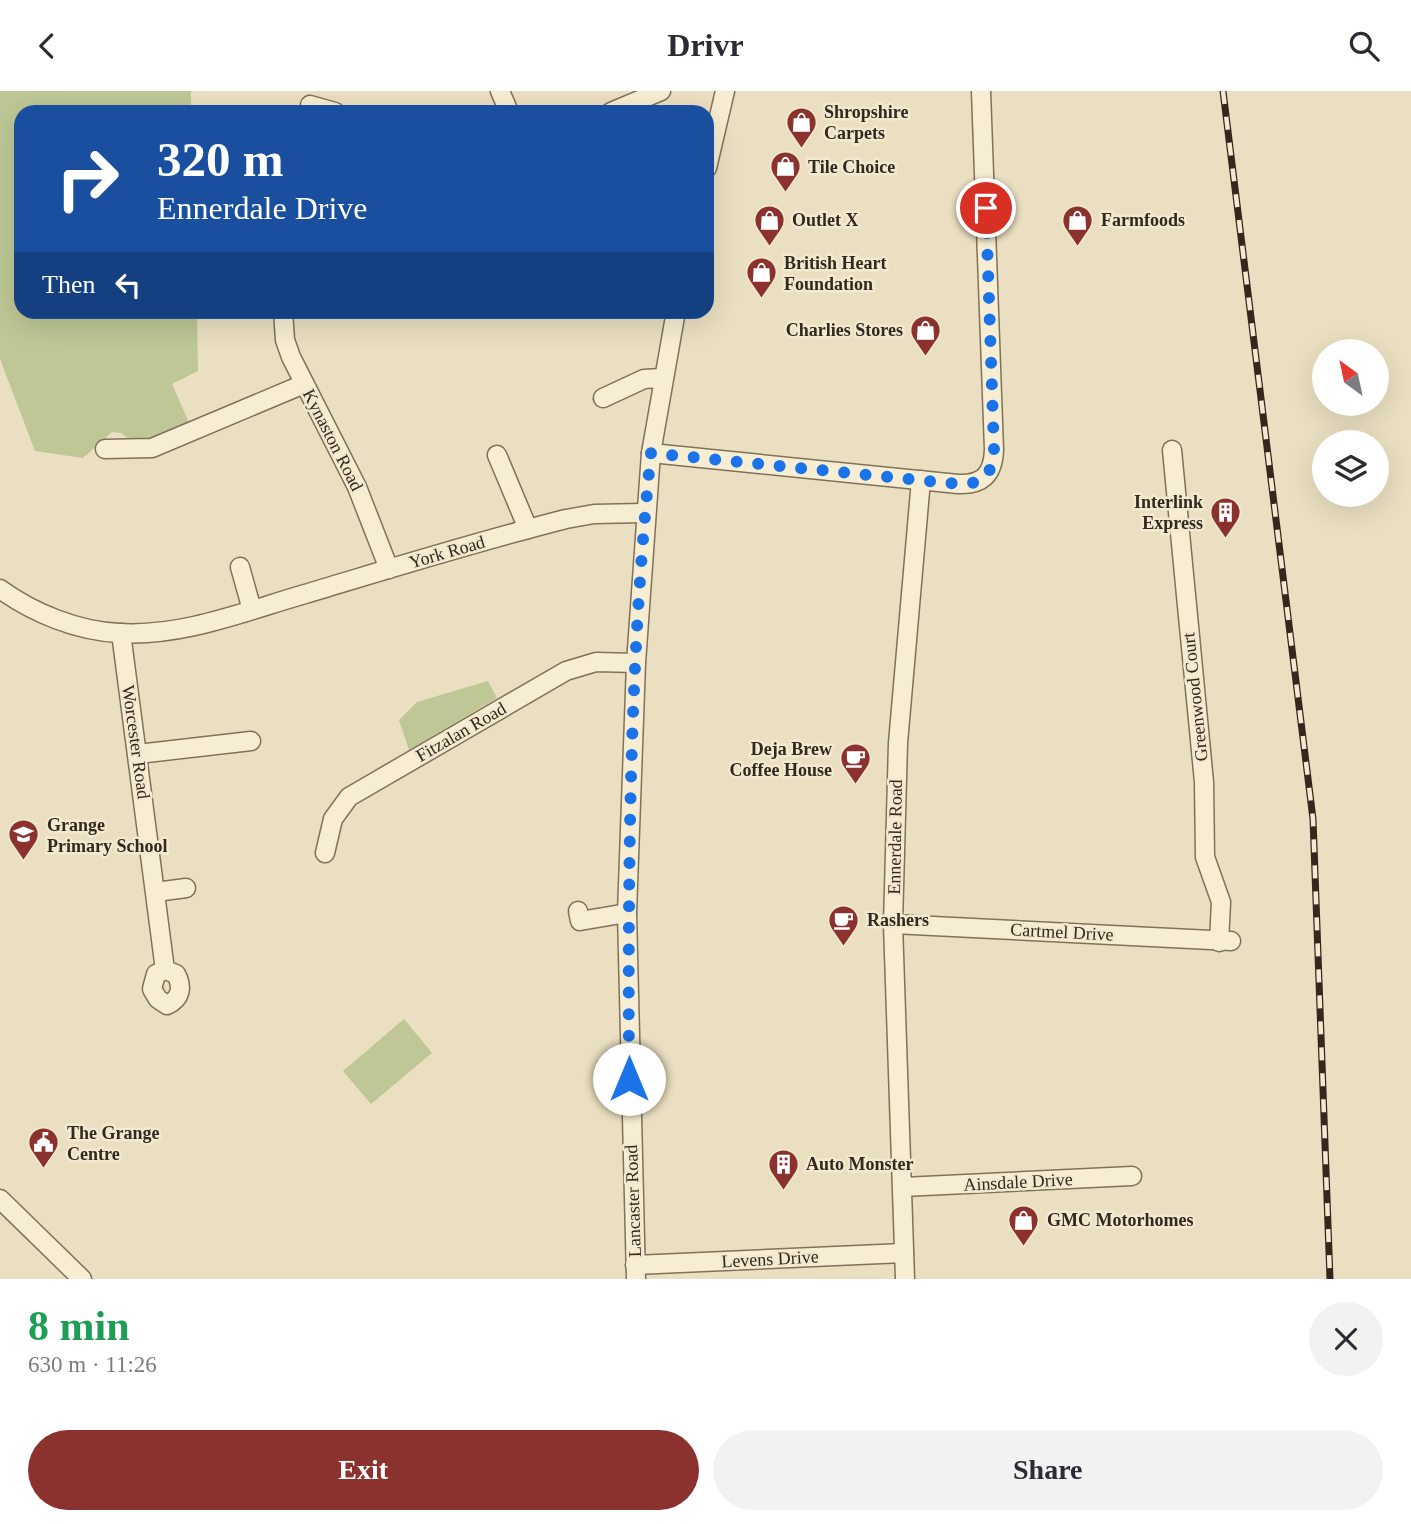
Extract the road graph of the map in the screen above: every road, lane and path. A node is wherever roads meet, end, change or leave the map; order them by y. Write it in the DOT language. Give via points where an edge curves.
graph roads {
  1 [pos="661,91"];
  2 [pos="981,91"];
  3 [pos="720,92"];
  4 [pos="628,105"];
  5 [pos="714,128"];
  6 [pos="284,319"];
  7 [pos="674,319"];
  8 [pos="662,378"];
  9 [pos="304,384"];
  10 [pos="603,398"];
  11 [pos="116,444"];
  12 [pos="1172,450"];
  13 [pos="651,453"];
  14 [pos="497,455"];
  15 [pos="921,480"];
  16 [pos="644,513"];
  17 [pos="528,529"];
  18 [pos="240,567"];
  19 [pos="388,569"];
  20 [pos="0,589"];
  21 [pos="252,610"];
  22 [pos="121,633"];
  23 [pos="636,663"];
  24 [pos="251,741"];
  25 [pos="138,754"];
  26 [pos="325,853"];
  27 [pos="186,887"];
  28 [pos="156,892"];
  29 [pos="578,911"];
  30 [pos="627,913"];
  31 [pos="893,924"];
  32 [pos="1225,941"];
  33 [pos="165,969"];
  34 [pos="1132,1176"];
  35 [pos="903,1187"];
  36 [pos="0,1199"];
  37 [pos="904,1253"];
  38 [pos="636,1272"];
  39 [pos="82,1279"];
  40 [pos="905,1279"];
  1 -- 4 [label="street"];
  2 -- 15 [label="street" via="994,450 991,471 984,480 971,484"];
  3 -- 5 [label="street"];
  6 -- 9 [label="street, Kynaston Road" via="285,341"];
  7 -- 8 [label="street, Lancaster Road"];
  8 -- 10 [label="street" via="644,379"];
  8 -- 13 [label="street, Lancaster Road"];
  9 -- 11 [label="street" via="152,447"];
  9 -- 19 [label="street, Kynaston Road" via="358,487"];
  12 -- 32 [label="street, Greenwood Court" via="1203,782 1205,857 1221,902"];
  13 -- 15 [label="street"];
  13 -- 16 [label="street, Lancaster Road"];
  14 -- 17 [label="street"];
  15 -- 31 [label="street, Ennerdale Road" via="898,743"];
  16 -- 17 [label="street, York Road" via="594,514"];
  16 -- 23 [label="street, Lancaster Road"];
  17 -- 19 [label="street, York Road"];
  18 -- 21 [label="street"];
  19 -- 21 [label="street, York Road"];
  20 -- 22 [label="street, York Road" via="44,614 94,630"];
  21 -- 22 [label="street, York Road" via="183,628"];
  22 -- 25 [label="street, Worcester Road"];
  23 -- 26 [label="street, Fitzalan Road" via="596,662 566,671 349,797 333,818"];
  23 -- 30 [label="street, Lancaster Road"];
  24 -- 25 [label="street"];
  25 -- 28 [label="street, Worcester Road"];
  27 -- 28 [label="street"];
  28 -- 33 [label="street, Worcester Road"];
  29 -- 30 [label="street" via="580,921"];
  30 -- 38 [label="street, Lancaster Road"];
  31 -- 32 [label="street, Cartmel Drive"];
  31 -- 35 [label="street, Ennerdale Road"];
  34 -- 35 [label="street, Ainsdale Drive"];
  35 -- 37 [label="street, Ennerdale Road"];
  36 -- 39 [label="street"];
  37 -- 38 [label="street, Levens Drive"];
  37 -- 40 [label="street, Ennerdale Road"];
}
